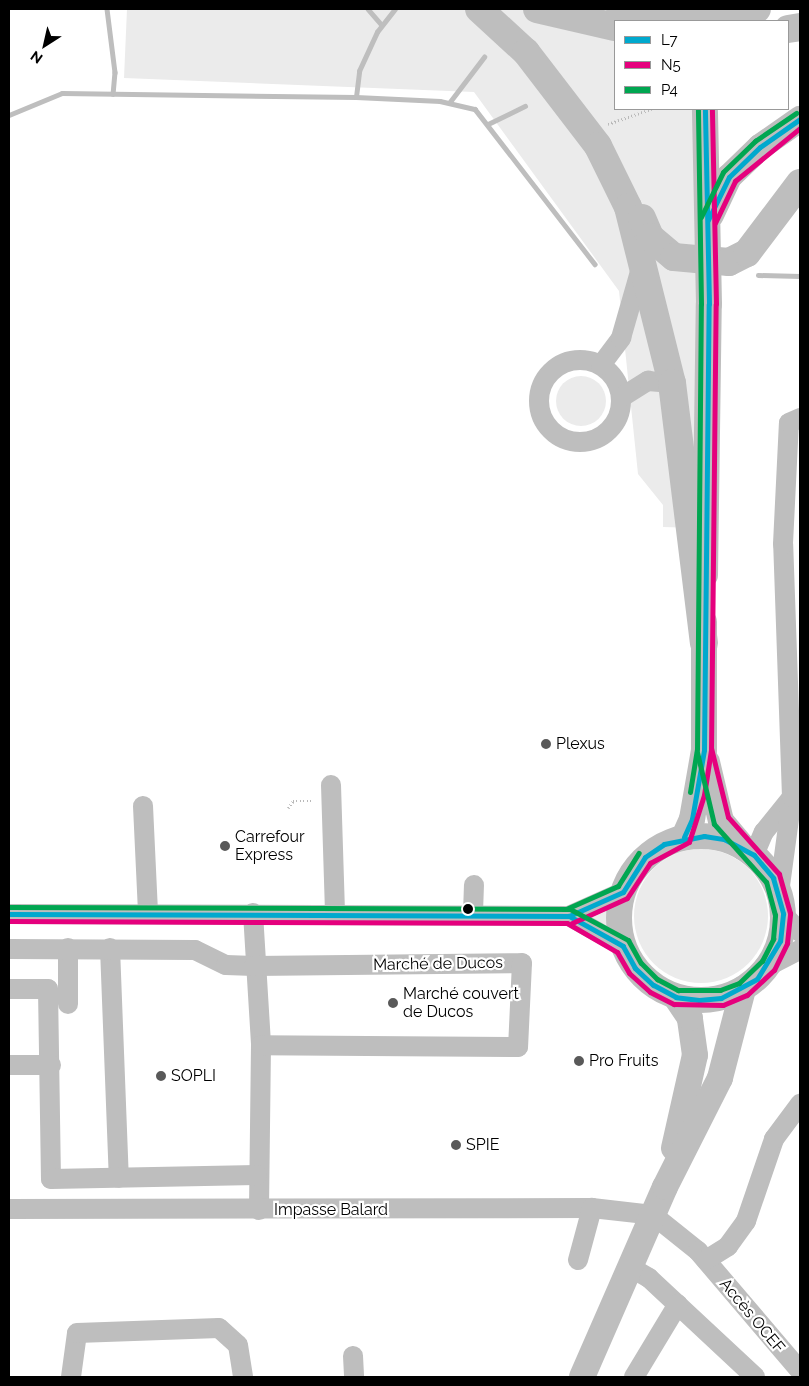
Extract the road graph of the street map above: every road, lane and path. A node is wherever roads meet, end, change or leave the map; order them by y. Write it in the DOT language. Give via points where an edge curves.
graph roads {
  1 [pos="479,9"];
  2 [pos="537,9"];
  3 [pos="620,9"];
  4 [pos="757,9"];
  5 [pos="614,27"];
  6 [pos="649,110"];
  7 [pos="705,110"];
  8 [pos="800,119"];
  9 [pos="591,137"];
  10 [pos="800,184"];
  11 [pos="708,227"];
  12 [pos="643,263"];
  13 [pos="601,365"];
  14 [pos="672,383"];
  15 [pos="622,396"];
  16 [pos="800,418"];
  17 [pos="792,544"];
  18 [pos="704,643"];
  19 [pos="704,750"];
  20 [pos="796,792"];
  21 [pos="326,793"];
  22 [pos="143,806"];
  23 [pos="288,808"];
  24 [pos="684,837"];
  25 [pos="748,851"];
  26 [pos="474,885"];
  27 [pos="623,892"];
  28 [pos="253,913"];
  29 [pos="335,913"];
  30 [pos="473,913"];
  31 [pos="788,913"];
  32 [pos="9,914"];
  33 [pos="148,914"];
  34 [pos="569,916"];
  35 [pos="623,946"];
  36 [pos="68,948"];
  37 [pos="110,948"];
  38 [pos="9,949"];
  39 [pos="800,950"];
  40 [pos="254,966"];
  41 [pos="768,966"];
  42 [pos="9,989"];
  43 [pos="743,989"];
  44 [pos="676,996"];
  45 [pos="68,1004"];
  46 [pos="261,1045"];
  47 [pos="9,1065"];
  48 [pos="51,1065"];
  49 [pos="800,1104"];
  50 [pos="257,1174"];
  51 [pos="119,1178"];
  52 [pos="665,1187"];
  53 [pos="592,1208"];
  54 [pos="9,1209"];
  55 [pos="259,1210"];
  56 [pos="653,1215"];
  57 [pos="578,1260"];
  58 [pos="706,1260"];
  59 [pos="630,1267"];
  60 [pos="678,1304"];
  61 [pos="353,1356"];
  62 [pos="800,1371"];
  63 [pos="71,1377"];
  64 [pos="243,1377"];
  65 [pos="354,1377"];
  66 [pos="582,1377"];
  67 [pos="634,1377"];
  68 [pos="755,1377"];
  1 -- 9 [label="highway" via="526,52"];
  2 -- 5 [label="highway"];
  3 -- 4 [label="highway" via="656,13"];
  6 -- 9 [label="path"];
  7 -- 11 [label="main road"];
  8 -- 11 [label="main road" via="760,146 729,177"];
  9 -- 10 [label="highway" via="620,169 650,238 674,257 729,262 747,253"];
  9 -- 12 [label="highway" via="628,207"];
  11 -- 18 [label="main road"];
  12 -- 13 [label="street" via="620,338"];
  12 -- 14 [label="highway"];
  13 -- 15 [label="street" via="618,384"];
  13 -- 15 [label="street" via="577,359 553,369 539,392 540,410 547,426 569,441 590,442 617,421"];
  14 -- 15 [label="street" via="648,381"];
  14 -- 18 [label="highway"];
  16 -- 17 [label="street" via="789,423"];
  17 -- 20 [label="street"];
  18 -- 19 [label="main road"];
  19 -- 24 [label="main road" via="692,819"];
  19 -- 25 [label="main road" via="721,821"];
  20 -- 25 [label="street"];
  20 -- 31 [label="street"];
  21 -- 23 [label="path" via="293,801"];
  21 -- 29 [label="street"];
  22 -- 33 [label="street"];
  24 -- 25 [label="main road" via="704,836"];
  24 -- 27 [label="main road" via="645,857"];
  25 -- 31 [label="main road"];
  26 -- 30 [label="street"];
  27 -- 34 [label="street"];
  27 -- 35 [label="main road" via="618,919"];
  28 -- 29 [label="street"];
  28 -- 33 [label="street"];
  28 -- 40 [label="street"];
  29 -- 30 [label="street"];
  30 -- 34 [label="street"];
  31 -- 41 [label="main road"];
  32 -- 33 [label="street"];
  34 -- 35 [label="street"];
  35 -- 44 [label="main road" via="647,979"];
  36 -- 37 [label="street, Marché de Ducos"];
  36 -- 38 [label="street, Marché de Ducos"];
  36 -- 45 [label="street"];
  37 -- 40 [label="street, Marché de Ducos" via="195,950 226,965"];
  37 -- 51 [label="street"];
  39 -- 41 [label="street"];
  40 -- 46 [label="street"];
  40 -- 46 [label="street, Marché de Ducos" via="522,963 518,1046"];
  41 -- 43 [label="main road"];
  42 -- 48 [label="street" via="48,989"];
  43 -- 44 [label="main road" via="698,1000"];
  43 -- 52 [label="main road" via="720,1078"];
  44 -- 52 [label="main road" via="690,1018 695,1055"];
  46 -- 50 [label="street"];
  47 -- 48 [label="street"];
  48 -- 51 [label="street" via="51,1179"];
  49 -- 58 [label="street" via="774,1139 746,1221 728,1246"];
  50 -- 51 [label="street"];
  50 -- 55 [label="street"];
  52 -- 56 [label="main road"];
  53 -- 55 [label="street, Impasse Balard"];
  53 -- 56 [label="street, Impasse Balard"];
  53 -- 57 [label="street"];
  54 -- 55 [label="street, Impasse Balard"];
  56 -- 58 [label="street, Accès OCEF"];
  56 -- 59 [label="main road"];
  58 -- 62 [label="street, Accès OCEF"];
  59 -- 60 [label="street"];
  59 -- 66 [label="main road"];
  60 -- 67 [label="street"];
  60 -- 68 [label="street"];
  61 -- 65 [label="street"];
  63 -- 64 [label="street" via="77,1333 219,1328 238,1345"];
}
